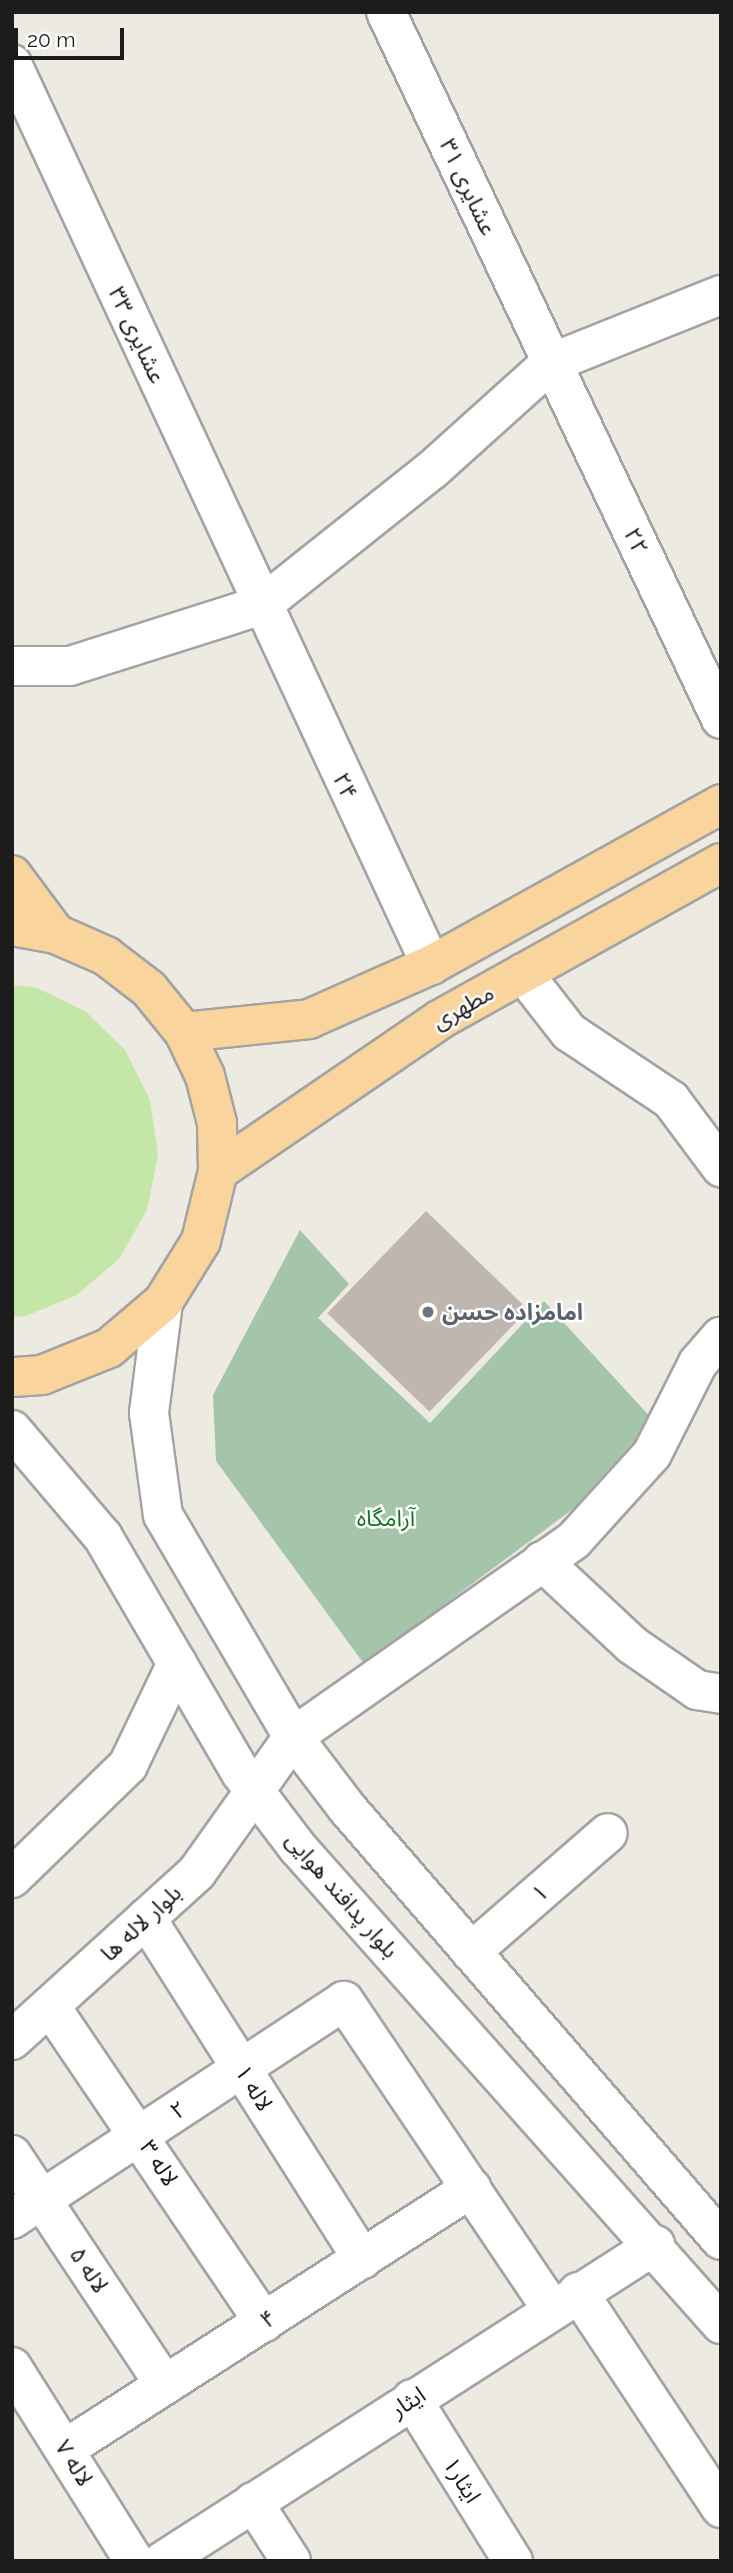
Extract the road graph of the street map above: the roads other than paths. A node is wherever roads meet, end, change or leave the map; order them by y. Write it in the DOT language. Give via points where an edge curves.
graph roads {
  1 [pos="386,12"];
  2 [pos="12,64"];
  3 [pos="721,295"];
  4 [pos="551,363"];
  5 [pos="262,605"];
  6 [pos="12,666"];
  7 [pos="721,719"];
  8 [pos="721,804"];
  9 [pos="721,863"];
  10 [pos="12,875"];
  11 [pos="12,926"];
  12 [pos="56,934"];
  13 [pos="431,965"];
  14 [pos="523,973"];
  15 [pos="184,1032"];
  16 [pos="721,1167"];
  17 [pos="218,1171"];
  18 [pos="163,1302"];
  19 [pos="713,1362"];
  20 [pos="12,1377"];
  21 [pos="20,1452"];
  22 [pos="542,1561"];
  23 [pos="177,1663"];
  24 [pos="721,1694"];
  25 [pos="293,1737"];
  26 [pos="255,1792"];
  27 [pos="608,1833"];
  28 [pos="12,1878"];
  29 [pos="146,1918"];
  30 [pos="471,1952"];
  31 [pos="50,2006"];
  32 [pos="12,2040"];
  33 [pos="241,2069"];
  34 [pos="140,2135"];
  35 [pos="12,2155"];
  36 [pos="471,2188"];
  37 [pos="27,2209"];
  38 [pos="714,2221"];
  39 [pos="655,2245"];
  40 [pos="362,2259"];
  41 [pos="565,2300"];
  42 [pos="264,2322"];
  43 [pos="721,2324"];
  44 [pos="12,2367"];
  45 [pos="165,2385"];
  46 [pos="412,2399"];
  47 [pos="65,2449"];
  48 [pos="253,2502"];
  49 [pos="721,2508"];
  50 [pos="134,2561"];
  51 [pos="163,2561"];
  52 [pos="291,2561"];
  53 [pos="513,2561"];
  1 -- 4 [label="street, عشایری ۳۱"];
  2 -- 5 [label="street, عشایری ۳۳"];
  3 -- 4 [label="street"];
  4 -- 5 [label="street" via="432,470"];
  4 -- 7 [label="street, ۲۲"];
  5 -- 6 [label="street" via="70,666"];
  5 -- 13 [label="street, ۲۴"];
  8 -- 13 [label="main road"];
  9 -- 14 [label="main road, مطهری"];
  10 -- 12 [label="main road"];
  11 -- 12 [label="main road"];
  12 -- 15 [label="main road" via="117,964 149,989"];
  13 -- 15 [label="main road" via="309,1018"];
  14 -- 16 [label="street" via="569,1032 671,1100"];
  14 -- 17 [label="main road, مطهری" via="439,1020"];
  15 -- 17 [label="main road" via="205,1076 217,1123"];
  17 -- 18 [label="main road" via="201,1241"];
  18 -- 20 [label="main road" via="109,1348 42,1375"];
  18 -- 25 [label="street" via="149,1413 163,1515"];
  19 -- 22 [label="street" via="652,1454 574,1540"];
  21 -- 23 [label="street, بلوار پدافند هوایی" via="103,1537"];
  22 -- 24 [label="street" via="632,1645 697,1690"];
  22 -- 25 [label="street"];
  23 -- 26 [label="street, بلوار پدافند هوایی"];
  23 -- 28 [label="street" via="128,1765"];
  25 -- 26 [label="street, بلوار لاله ها"];
  25 -- 30 [label="street"];
  26 -- 29 [label="street, بلوار لاله ها" via="197,1872"];
  26 -- 39 [label="street, بلوار پدافند هوایی" via="298,1848"];
  27 -- 30 [label="street, ۱"];
  29 -- 31 [label="street, بلوار لاله ها"];
  29 -- 33 [label="street, لاله ۱"];
  30 -- 38 [label="street"];
  31 -- 32 [label="street, بلوار لاله ها"];
  31 -- 34 [label="street, لاله ۳"];
  33 -- 34 [label="street, ۲"];
  33 -- 36 [label="street, ۲" via="344,2001"];
  33 -- 40 [label="street, لاله ۱"];
  34 -- 37 [label="street, ۲"];
  34 -- 42 [label="street, لاله ۳"];
  35 -- 37 [label="street, لاله ۵"];
  36 -- 40 [label="street, ۴"];
  36 -- 41 [label="street"];
  37 -- 45 [label="street, لاله ۵"];
  39 -- 41 [label="street, ایثار"];
  39 -- 43 [label="street, بلوار پدافند هوایی"];
  40 -- 42 [label="street, ۴"];
  41 -- 46 [label="street, ایثار"];
  41 -- 49 [label="street"];
  42 -- 45 [label="street, ۴"];
  44 -- 47 [label="street, لاله ۷"];
  45 -- 47 [label="street, ۴"];
  46 -- 48 [label="street, ایثار"];
  46 -- 53 [label="street, ایثار۱"];
  47 -- 50 [label="street, لاله ۷"];
  48 -- 51 [label="street, ایثار"];
  48 -- 52 [label="street"];
}
